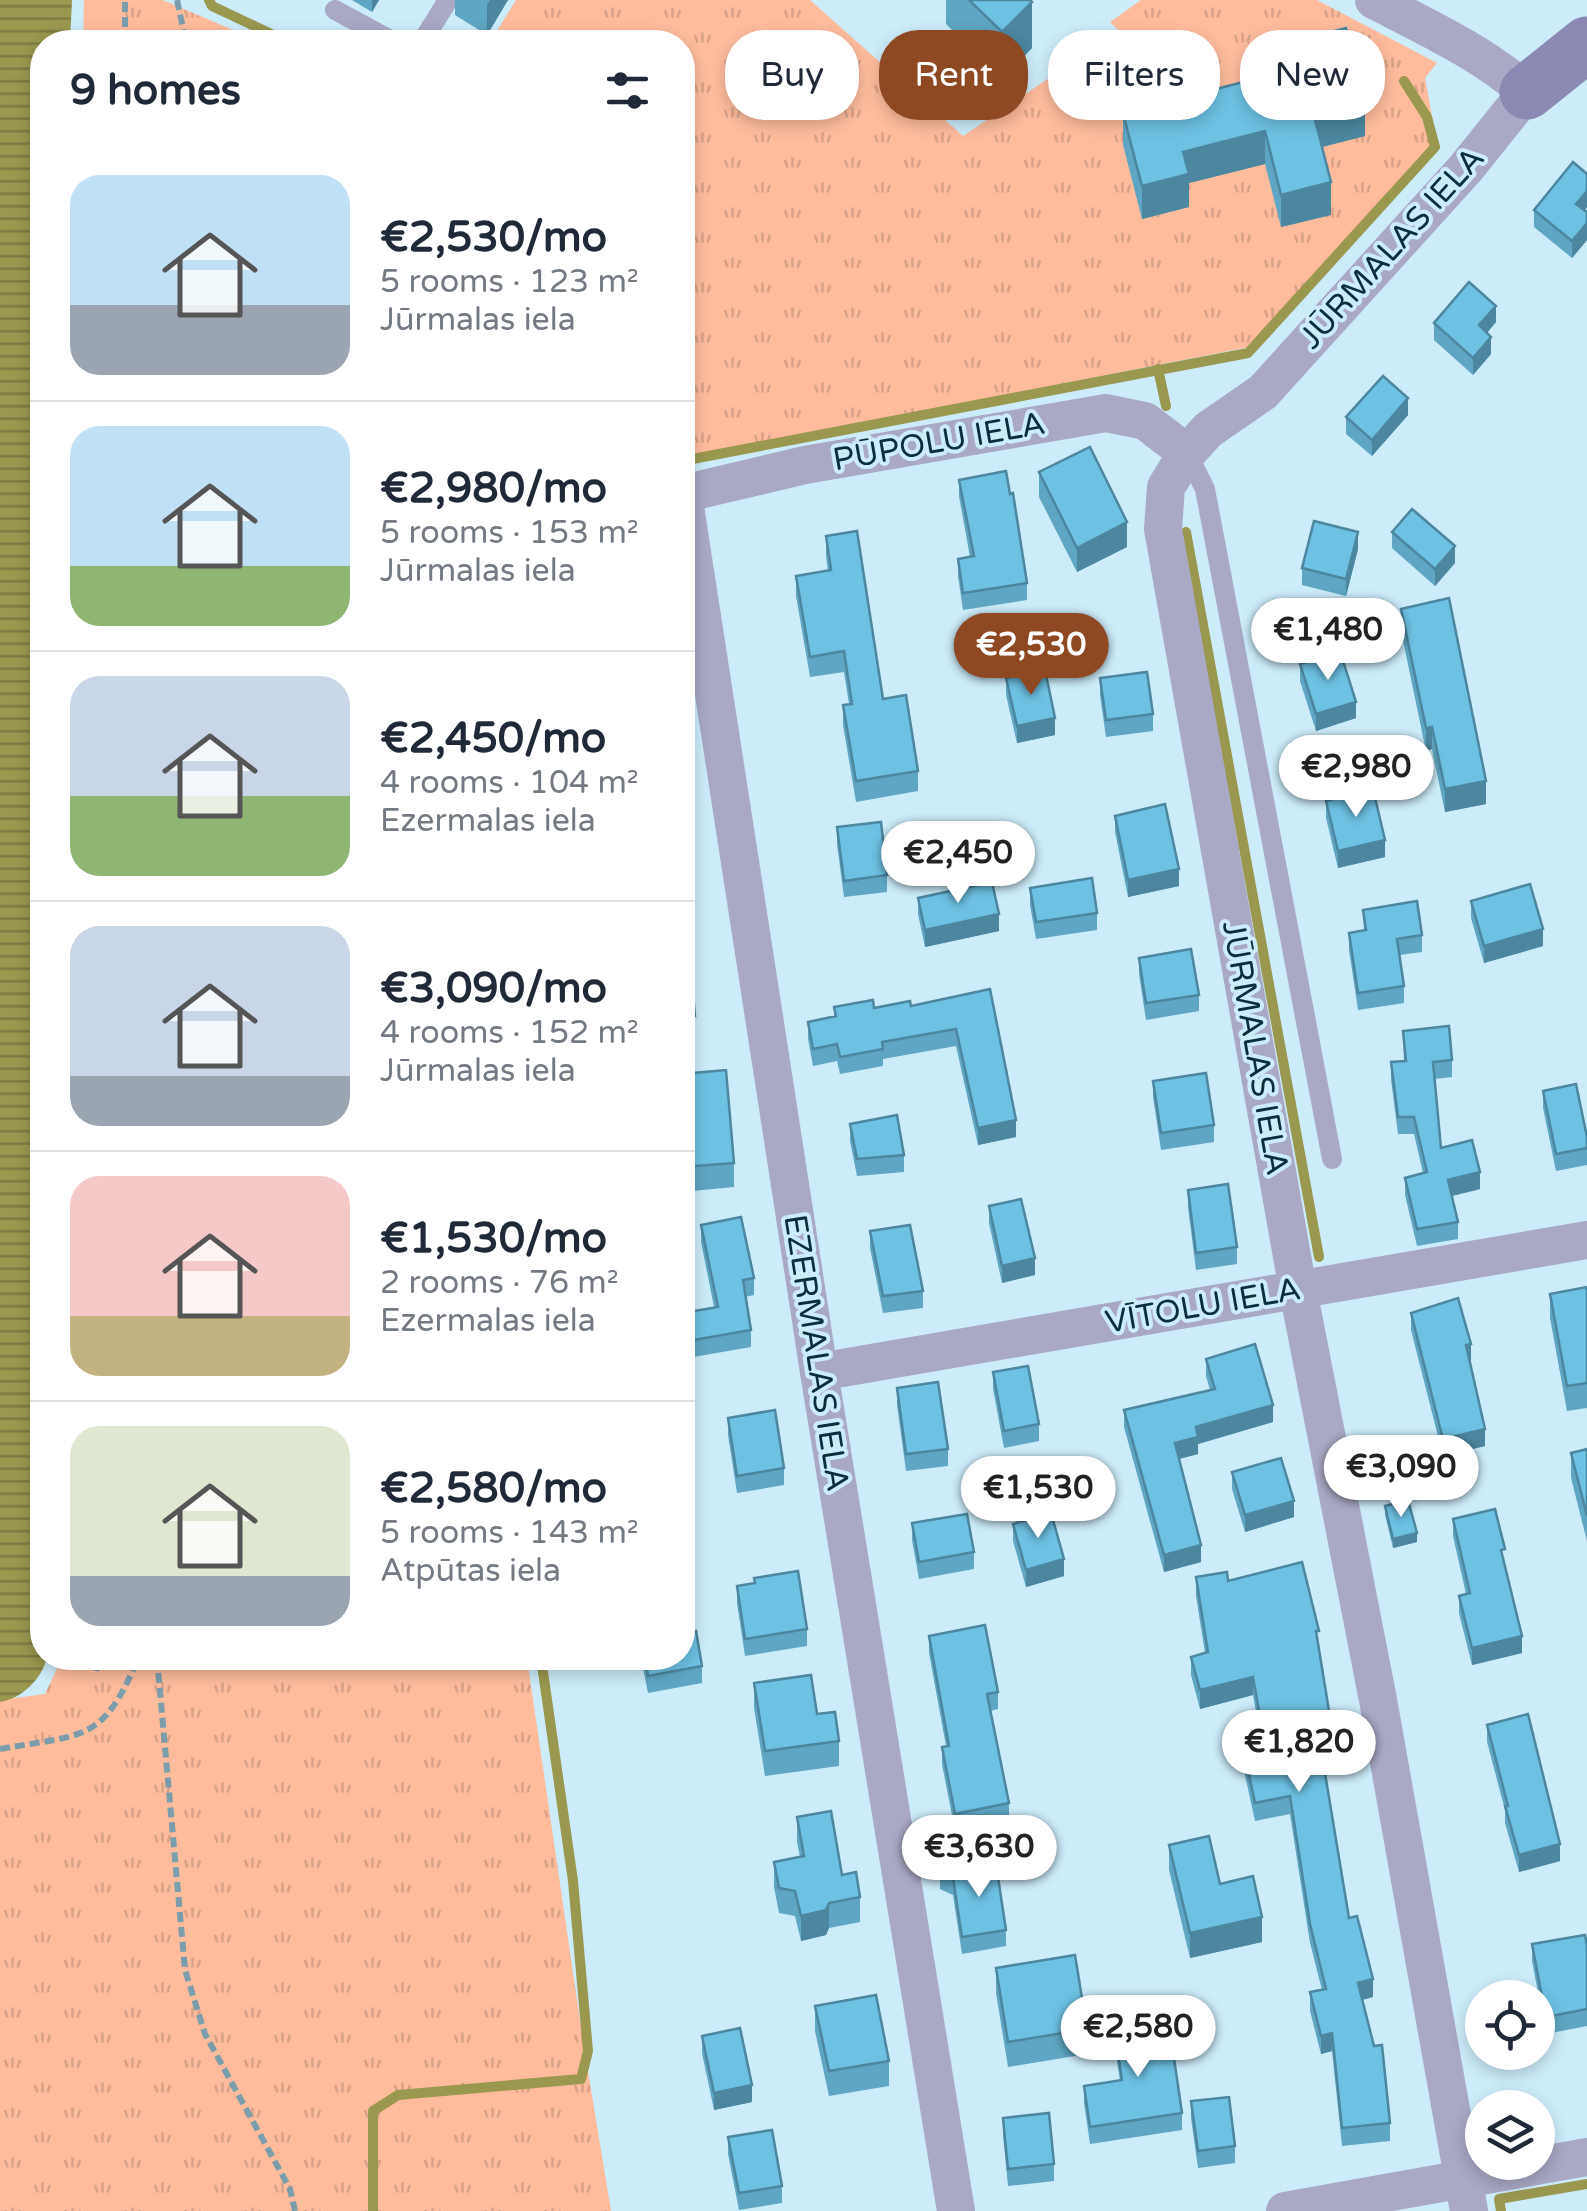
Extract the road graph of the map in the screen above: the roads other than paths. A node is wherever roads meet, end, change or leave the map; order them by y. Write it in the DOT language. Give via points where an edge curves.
graph roads {
  1 [pos="448,0"];
  2 [pos="1374,0"];
  3 [pos="335,10"];
  4 [pos="372,30"];
  5 [pos="429,30"];
  6 [pos="1584,52"];
  7 [pos="1527,92"];
  8 [pos="1187,453"];
  9 [pos="695,491"];
  10 [pos="695,571"];
  11 [pos="1332,1159"];
  12 [pos="1587,1240"];
  13 [pos="1298,1290"];
  14 [pos="819,1372"];
  15 [pos="1587,2157"];
  16 [pos="1466,2195"];
  17 [pos="956,2211"];
  18 [pos="1285,2211"];
  1 -- 5 [label="lane"];
  2 -- 7 [label="street" via="1472,50"];
  3 -- 4 [label="lane"];
  6 -- 7 [label="street, JŪRMALAS IELA"];
  7 -- 8 [label="street, JŪRMALAS IELA" via="1263,392"];
  8 -- 9 [label="street, PŪPOLU IELA" via="1145,421 1106,413 805,465"];
  8 -- 11 [label="lane" via="1206,489"];
  8 -- 13 [label="street, JŪRMALAS IELA" via="1166,487 1163,529"];
  10 -- 14 [label="street, EZERMALAS IELA"];
  12 -- 13 [label="street, VĪTOLU IELA"];
  13 -- 14 [label="street, VĪTOLU IELA"];
  13 -- 16 [label="street, JŪRMALAS IELA"];
  14 -- 17 [label="street, EZERMALAS IELA"];
  15 -- 16 [label="street"];
  16 -- 18 [label="street"];
}
